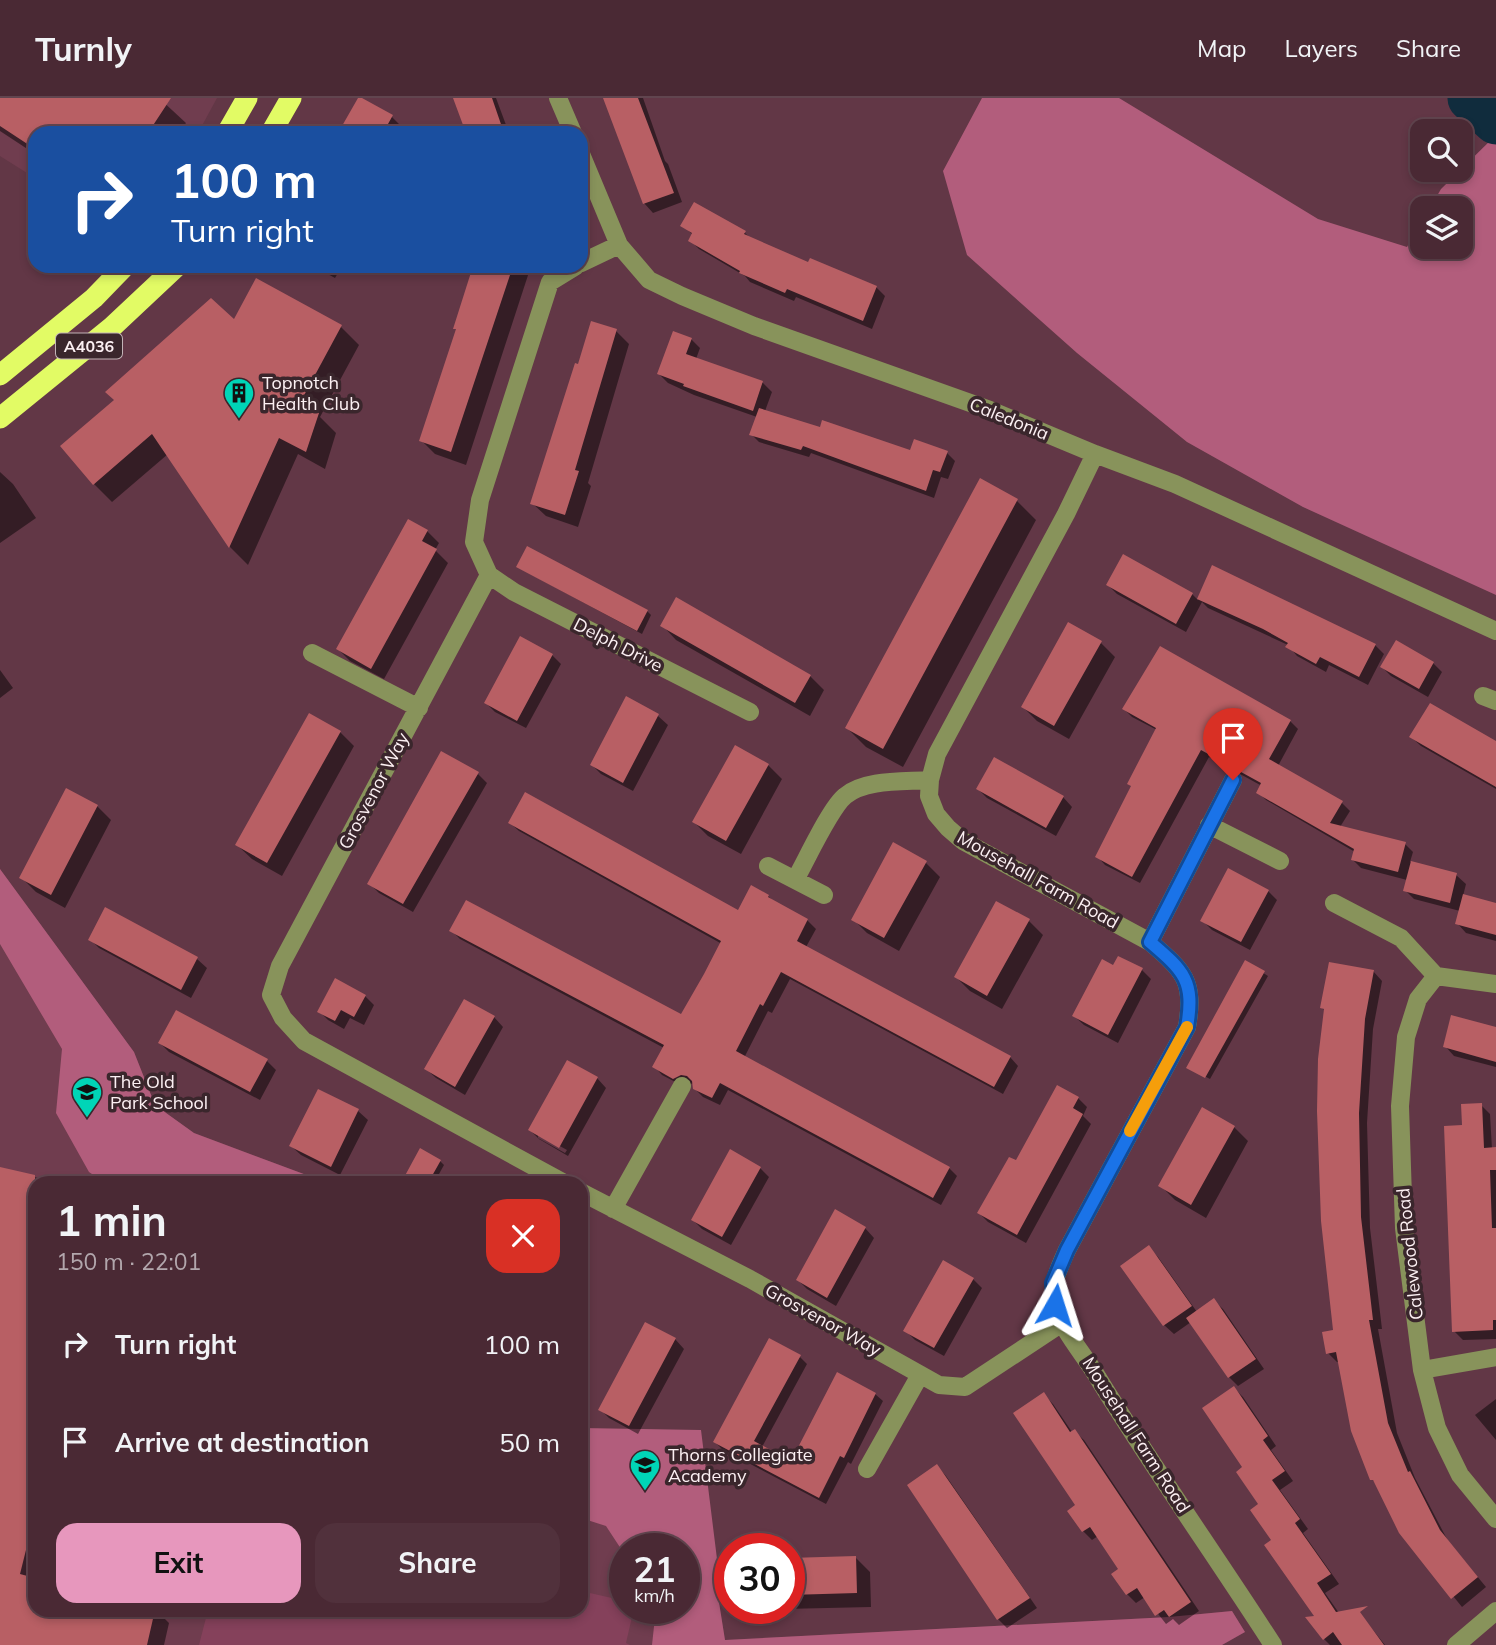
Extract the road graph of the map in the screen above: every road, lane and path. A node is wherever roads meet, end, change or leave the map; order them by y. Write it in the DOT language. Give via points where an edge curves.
graph roads {
  1 [pos="247,98"];
  2 [pos="291,98"];
  3 [pos="558,98"];
  4 [pos="231,126"];
  5 [pos="275,126"];
  6 [pos="570,126"];
  7 [pos="588,171"];
  8 [pos="619,245"];
  9 [pos="588,260"];
  10 [pos="118,273"];
  11 [pos="170,273"];
  12 [pos="565,273"];
  13 [pos="0,375"];
  14 [pos="0,418"];
  15 [pos="1095,454"];
  16 [pos="489,575"];
  17 [pos="1496,631"];
  18 [pos="313,653"];
  19 [pos="419,708"];
  20 [pos="750,712"];
  21 [pos="930,780"];
  22 [pos="1233,780"];
  23 [pos="1209,825"];
  24 [pos="1280,861"];
  25 [pos="768,866"];
  26 [pos="795,880"];
  27 [pos="824,895"];
  28 [pos="1334,903"];
  29 [pos="1150,942"];
  30 [pos="1436,976"];
  31 [pos="1496,984"];
  32 [pos="682,1086"];
  33 [pos="551,1176"];
  34 [pos="588,1196"];
  35 [pos="613,1209"];
  36 [pos="1062,1323"];
  37 [pos="1496,1357"];
  38 [pos="1422,1370"];
  39 [pos="920,1374"];
  40 [pos="867,1469"];
  41 [pos="1496,1519"];
  42 [pos="1496,1611"];
  43 [pos="1273,1645"];
  44 [pos="1456,1645"];
  1 -- 4 [label="highway"];
  2 -- 5 [label="highway"];
  3 -- 6 [label="street"];
  7 -- 8 [label="street, Caledonia"];
  8 -- 9 [label="street"];
  8 -- 15 [label="street, Caledonia" via="649,280 682,296"];
  10 -- 13 [label="highway, A4036"];
  11 -- 14 [label="highway, A4036" via="112,327"];
  12 -- 16 [label="street" via="550,282 480,500 474,542"];
  15 -- 17 [label="street, Caledonia" via="1175,484"];
  15 -- 21 [label="street, Mousehall Farm Road" via="948,732"];
  16 -- 19 [label="street, Grosvenor Way"];
  16 -- 20 [label="street, Delph Drive"];
  18 -- 19 [label="street"];
  19 -- 33 [label="street, Grosvenor Way" via="280,966 271,995 283,1018 304,1041"];
  21 -- 26 [label="street" via="867,786 845,796"];
  21 -- 29 [label="street, Mousehall Farm Road" via="929,796 936,814 963,841"];
  22 -- 23 [label="street"];
  23 -- 24 [label="street"];
  23 -- 29 [label="street"];
  25 -- 26 [label="street"];
  26 -- 27 [label="street"];
  28 -- 30 [label="street" via="1401,938"];
  29 -- 36 [label="street, Mousehall Farm Road" via="1185,979 1191,995 1187,1027 1053,1283"];
  30 -- 31 [label="street"];
  30 -- 38 [label="street, Calewood Road" via="1418,999 1406,1037 1400,1106 1404,1228"];
  32 -- 35 [label="street"];
  34 -- 35 [label="street, Grosvenor Way"];
  35 -- 39 [label="street, Grosvenor Way"];
  36 -- 39 [label="street, Grosvenor Way" via="965,1387 939,1385"];
  36 -- 43 [label="street, Mousehall Farm Road"];
  37 -- 38 [label="street"];
  38 -- 41 [label="street, Calewood Road" via="1437,1428 1460,1475"];
  39 -- 40 [label="street"];
  42 -- 44 [label="street"];
}
